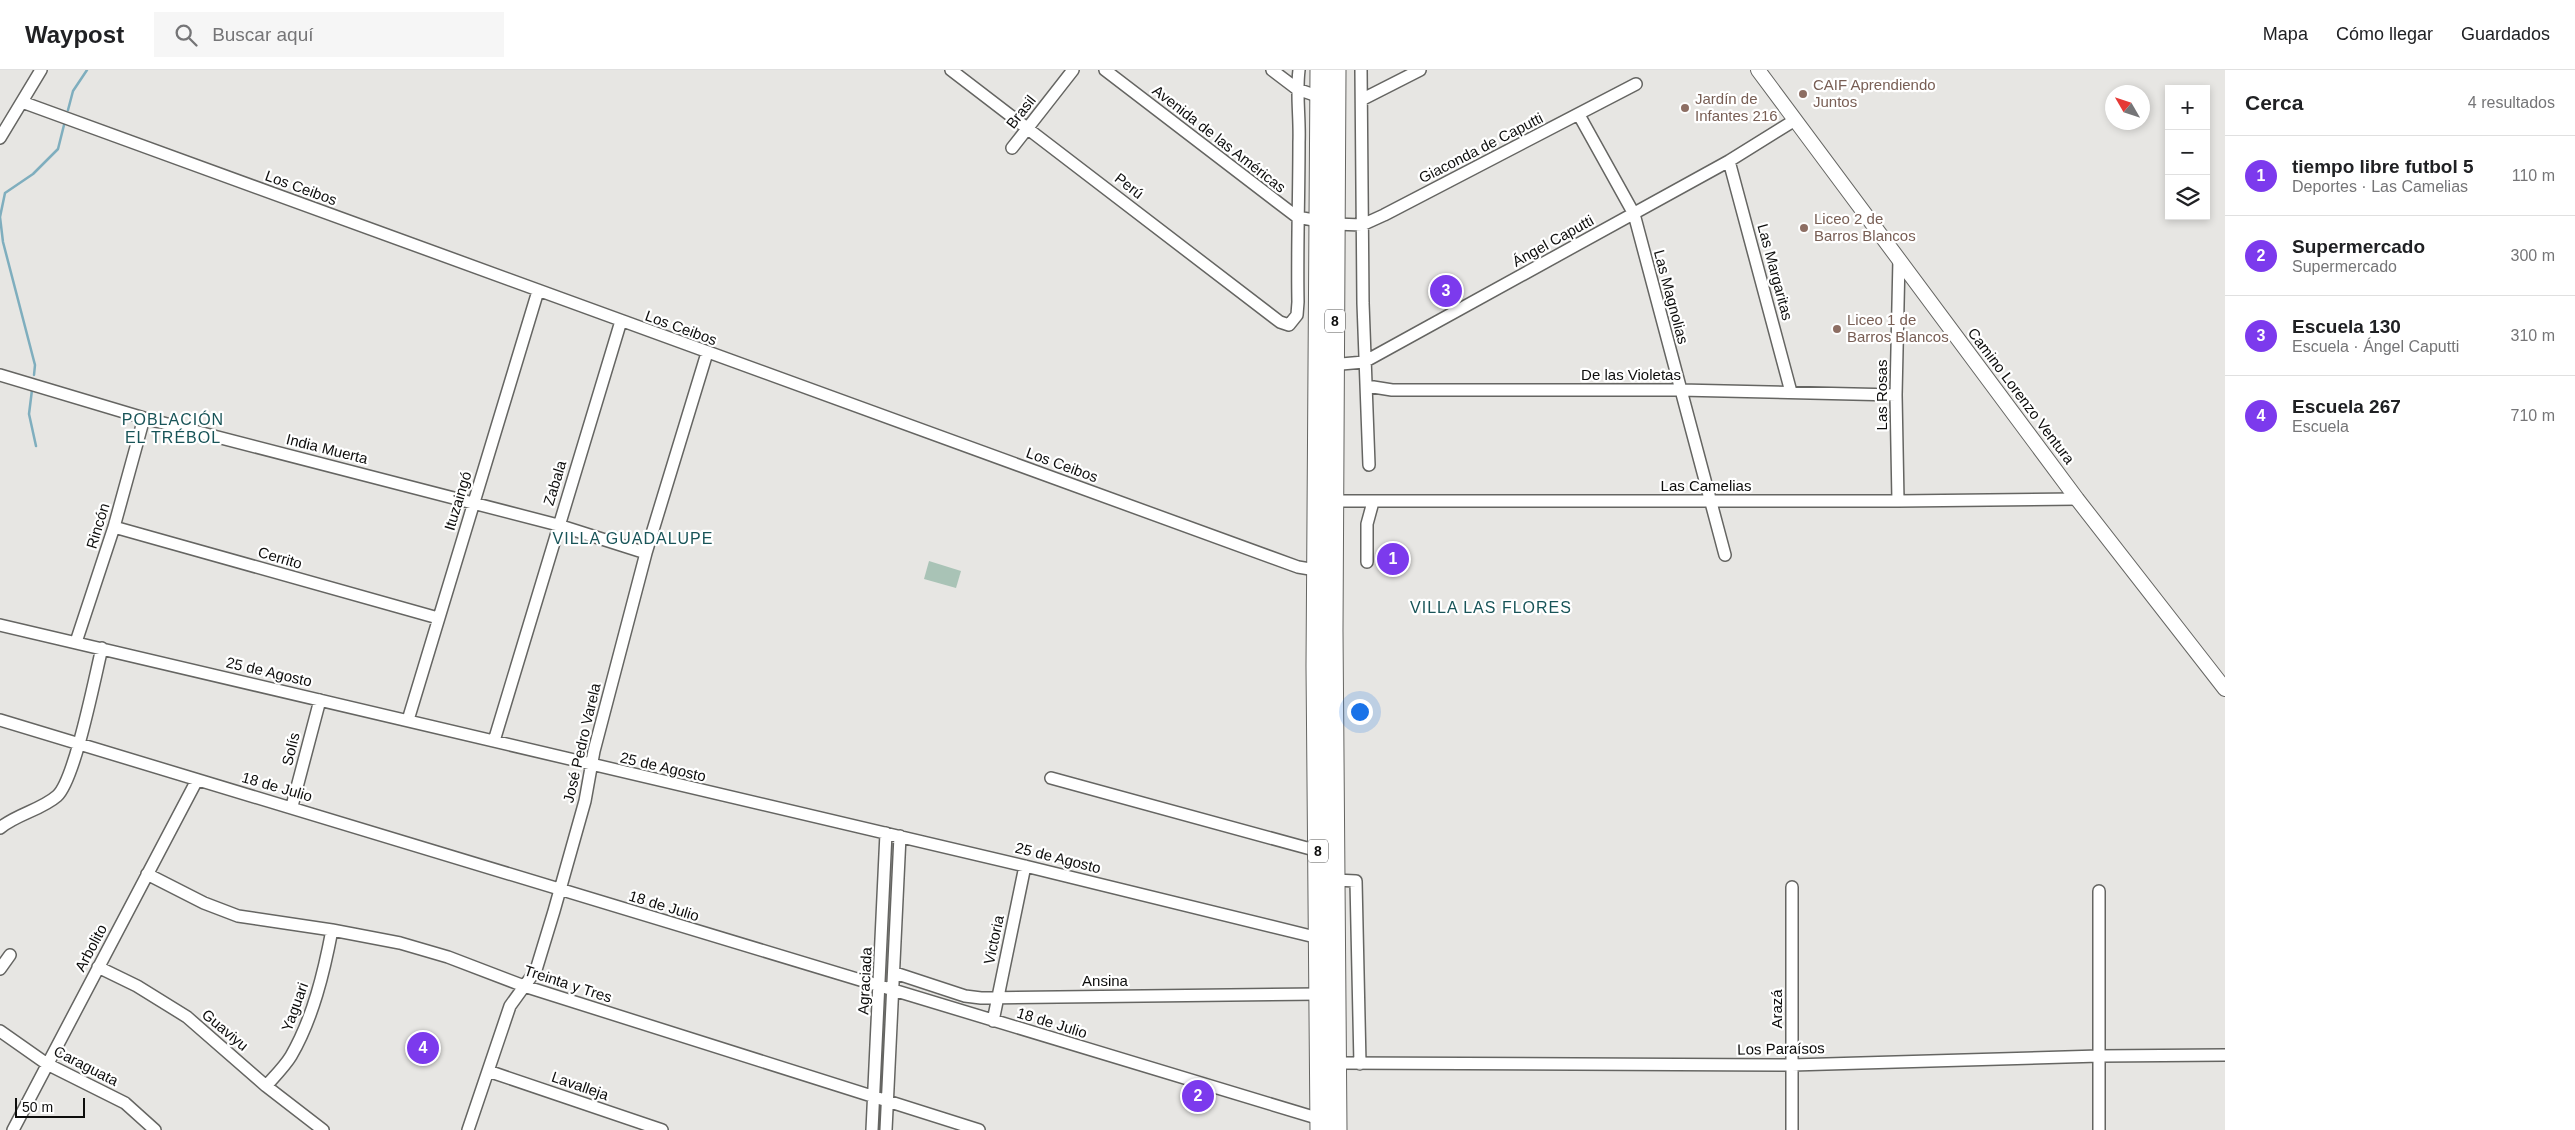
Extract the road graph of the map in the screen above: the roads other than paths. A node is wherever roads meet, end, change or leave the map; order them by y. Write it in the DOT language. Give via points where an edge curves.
graph roads {
  1 [pos="41,70"];
  2 [pos="952,70"];
  3 [pos="1073,70"];
  4 [pos="1105,70"];
  5 [pos="1272,70"];
  6 [pos="1299,70"];
  7 [pos="1320,70"];
  8 [pos="1336,70"];
  9 [pos="1361,70"];
  10 [pos="1420,70"];
  11 [pos="1758,70"];
  12 [pos="1636,84"];
  13 [pos="1297,89"];
  14 [pos="1320,96"];
  15 [pos="1363,99"];
  16 [pos="22,102"];
  17 [pos="1579,115"];
  18 [pos="1795,120"];
  19 [pos="1028,127"];
  20 [pos="0,138"];
  21 [pos="1012,148"];
  22 [pos="1729,161"];
  23 [pos="1634,214"];
  24 [pos="1296,217"];
  25 [pos="1327,223"];
  26 [pos="1362,225"];
  27 [pos="1899,259"];
  28 [pos="538,290"];
  29 [pos="621,321"];
  30 [pos="708,353"];
  31 [pos="1364,362"];
  32 [pos="1327,365"];
  33 [pos="0,375"];
  34 [pos="1367,386"];
  35 [pos="1680,390"];
  36 [pos="1791,392"];
  37 [pos="1896,395"];
  38 [pos="144,418"];
  39 [pos="1369,466"];
  40 [pos="2077,499"];
  41 [pos="1334,501"];
  42 [pos="1709,501"];
  43 [pos="1898,501"];
  44 [pos="473,502"];
  45 [pos="1373,502"];
  46 [pos="558,525"];
  47 [pos="114,527"];
  48 [pos="646,553"];
  49 [pos="1725,555"];
  50 [pos="1367,562"];
  51 [pos="1325,571"];
  52 [pos="438,618"];
  53 [pos="0,625"];
  54 [pos="76,642"];
  55 [pos="102,648"];
  56 [pos="2225,689"];
  57 [pos="320,700"];
  58 [pos="0,720"];
  59 [pos="408,720"];
  60 [pos="494,741"];
  61 [pos="79,744"];
  62 [pos="591,766"];
  63 [pos="1051,778"];
  64 [pos="197,780"];
  65 [pos="292,806"];
  66 [pos="0,828"];
  67 [pos="886,833"];
  68 [pos="900,836"];
  69 [pos="1318,851"];
  70 [pos="1025,866"];
  71 [pos="147,874"];
  72 [pos="1334,880"];
  73 [pos="1792,888"];
  74 [pos="560,890"];
  75 [pos="2099,891"];
  76 [pos="332,930"];
  77 [pos="1319,938"];
  78 [pos="10,955"];
  79 [pos="98,967"];
  80 [pos="0,969"];
  81 [pos="895,973"];
  82 [pos="524,986"];
  83 [pos="879,986"];
  84 [pos="894,990"];
  85 [pos="1320,994"];
  86 [pos="998,996"];
  87 [pos="993,1022"];
  88 [pos="0,1031"];
  89 [pos="2225,1055"];
  90 [pos="2099,1056"];
  91 [pos="1338,1063"];
  92 [pos="48,1064"];
  93 [pos="1360,1064"];
  94 [pos="1792,1064"];
  95 [pos="488,1071"];
  96 [pos="266,1086"];
  97 [pos="874,1097"];
  98 [pos="888,1101"];
  99 [pos="1320,1125"];
  100 [pos="12,1130"];
  101 [pos="155,1130"];
  102 [pos="323,1130"];
  103 [pos="468,1130"];
  104 [pos="662,1130"];
  105 [pos="872,1130"];
  106 [pos="886,1130"];
  107 [pos="979,1130"];
  108 [pos="1337,1130"];
  109 [pos="1792,1130"];
  110 [pos="2099,1130"];
  1 -- 16 [label="street"];
  2 -- 19 [label="street, Perú"];
  3 -- 19 [label="street, Brasil"];
  4 -- 24 [label="street, Avenida de las Américas"];
  5 -- 13 [label="street"];
  6 -- 13 [label="street"];
  7 -- 14 [label="highway, 8"];
  8 -- 25 [label="highway, 8"];
  9 -- 15 [label="street"];
  10 -- 15 [label="street"];
  11 -- 18 [label="street, Camino Lorenzo Ventura"];
  12 -- 17 [label="street, Giaconda de Caputti"];
  13 -- 14 [label="street"];
  13 -- 24 [label="street"];
  14 -- 25 [label="highway, 8"];
  15 -- 26 [label="street"];
  16 -- 20 [label="street"];
  16 -- 28 [label="street, Los Ceibos"];
  17 -- 23 [label="street, Las Magnolias"];
  17 -- 26 [label="street, Giaconda de Caputti"];
  18 -- 22 [label="street, Ángel Caputti"];
  18 -- 27 [label="street, Camino Lorenzo Ventura"];
  19 -- 21 [label="street, Brasil"];
  19 -- 24 [label="street, Perú" via="1280,322 1289,325 1297,315 1298,302"];
  22 -- 23 [label="street, Ángel Caputti"];
  22 -- 36 [label="street, Las Margaritas"];
  23 -- 31 [label="street, Ángel Caputti"];
  23 -- 35 [label="street, Las Magnolias"];
  24 -- 25 [label="street, Avenida de las Américas"];
  25 -- 26 [label="street, Giaconda de Caputti"];
  25 -- 32 [label="highway, 8"];
  26 -- 31 [label="street"];
  27 -- 37 [label="street, Las Rosas"];
  27 -- 40 [label="street, Camino Lorenzo Ventura"];
  28 -- 29 [label="street, Los Ceibos"];
  28 -- 44 [label="street, Ituzaingó"];
  29 -- 30 [label="street, Los Ceibos"];
  29 -- 46 [label="street, Zabala"];
  30 -- 48 [label="street, José Pedro Varela"];
  30 -- 51 [label="street, Los Ceibos" via="1298,567"];
  31 -- 32 [label="street, Ángel Caputti"];
  31 -- 34 [label="street"];
  32 -- 41 [label="highway, 8"];
  32 -- 51 [label="highway, 8"];
  33 -- 38 [label="street, India Muerta"];
  34 -- 35 [label="street, De las Violetas" via="1392,390"];
  34 -- 39 [label="street"];
  35 -- 36 [label="street, De las Violetas"];
  35 -- 42 [label="street, Las Magnolias"];
  36 -- 37 [label="street, De las Violetas"];
  37 -- 43 [label="street, Las Rosas"];
  38 -- 44 [label="street, India Muerta"];
  38 -- 47 [label="street, Rincón"];
  40 -- 43 [label="street, Las Camelias"];
  40 -- 56 [label="street, Camino Lorenzo Ventura"];
  41 -- 45 [label="street, Las Camelias"];
  41 -- 51 [label="highway, 8"];
  42 -- 43 [label="street, Las Camelias"];
  42 -- 45 [label="street, Las Camelias"];
  42 -- 49 [label="street, Las Magnolias"];
  44 -- 46 [label="street, India Muerta"];
  44 -- 52 [label="street, Ituzaingó"];
  45 -- 50 [label="street" via="1367,524"];
  46 -- 48 [label="street, India Muerta"];
  46 -- 60 [label="street, Zabala"];
  47 -- 52 [label="street, Cerrito"];
  47 -- 54 [label="street, Rincón"];
  48 -- 62 [label="street, José Pedro Varela"];
  51 -- 69 [label="highway, 8"];
  51 -- 72 [label="highway, 8"];
  52 -- 59 [label="street, Ituzaingó"];
  53 -- 54 [label="street, 25 de Agosto"];
  54 -- 55 [label="street, 25 de Agosto"];
  55 -- 57 [label="street, 25 de Agosto"];
  55 -- 61 [label="street"];
  57 -- 59 [label="street, 25 de Agosto"];
  57 -- 65 [label="street, Solís"];
  58 -- 61 [label="street, 18 de Julio"];
  59 -- 60 [label="street, 25 de Agosto"];
  60 -- 62 [label="street, 25 de Agosto"];
  61 -- 64 [label="street, 18 de Julio"];
  61 -- 66 [label="street" via="66,784 58,795"];
  62 -- 67 [label="street, 25 de Agosto"];
  62 -- 74 [label="street, José Pedro Varela" via="585,801"];
  63 -- 69 [label="street"];
  64 -- 65 [label="street, 18 de Julio"];
  64 -- 71 [label="street, Arbolito"];
  65 -- 74 [label="street, 18 de Julio"];
  67 -- 68 [label="street, 25 de Agosto"];
  67 -- 83 [label="street, Agraciada"];
  68 -- 70 [label="street, 25 de Agosto"];
  68 -- 81 [label="street, Agraciada"];
  69 -- 77 [label="highway, 8"];
  70 -- 77 [label="street, 25 de Agosto"];
  70 -- 86 [label="street, Victoria"];
  71 -- 76 [label="street, Treinta y Tres" via="238,916"];
  71 -- 79 [label="street, Arbolito"];
  72 -- 91 [label="highway, 8"];
  72 -- 93 [label="street" via="1356,881"];
  73 -- 94 [label="street, Arazá"];
  74 -- 82 [label="street, José Pedro Varela" via="536,970"];
  74 -- 83 [label="street, 18 de Julio"];
  75 -- 90 [label="street"];
  76 -- 82 [label="street, Treinta y Tres" via="448,957"];
  76 -- 96 [label="street, Yaguari" via="308,1020 290,1057"];
  77 -- 85 [label="highway, 8"];
  78 -- 80 [label="street"];
  79 -- 92 [label="street, Arbolito"];
  79 -- 96 [label="street, Guaviyu" via="137,986 187,1018"];
  81 -- 84 [label="street, Agraciada"];
  81 -- 86 [label="street, Ansina" via="965,996"];
  82 -- 95 [label="street, José Pedro Varela" via="510,1006"];
  82 -- 97 [label="street, Treinta y Tres"];
  83 -- 84 [label="street, 18 de Julio"];
  83 -- 97 [label="street, Agraciada"];
  84 -- 87 [label="street, 18 de Julio"];
  84 -- 98 [label="street, Agraciada"];
  85 -- 86 [label="street, Ansina"];
  85 -- 99 [label="highway, 8"];
  86 -- 87 [label="street, Victoria"];
  87 -- 99 [label="street, 18 de Julio"];
  88 -- 92 [label="street, Caraguata"];
  89 -- 90 [label="street, Los Paraísos"];
  90 -- 94 [label="street, Los Paraísos"];
  90 -- 110 [label="street"];
  91 -- 93 [label="street, Los Paraísos"];
  91 -- 108 [label="highway, 8"];
  92 -- 100 [label="street, Arbolito"];
  92 -- 101 [label="street, Caraguata" via="125,1103"];
  93 -- 94 [label="street, Los Paraísos"];
  94 -- 109 [label="street, Arazá"];
  95 -- 103 [label="street, José Pedro Varela"];
  95 -- 104 [label="street, Lavalleja"];
  96 -- 102 [label="street, Guaviyu"];
  97 -- 98 [label="street, Treinta y Tres"];
  97 -- 105 [label="street, Agraciada"];
  98 -- 106 [label="street, Agraciada"];
  98 -- 107 [label="street, Treinta y Tres"];
}
